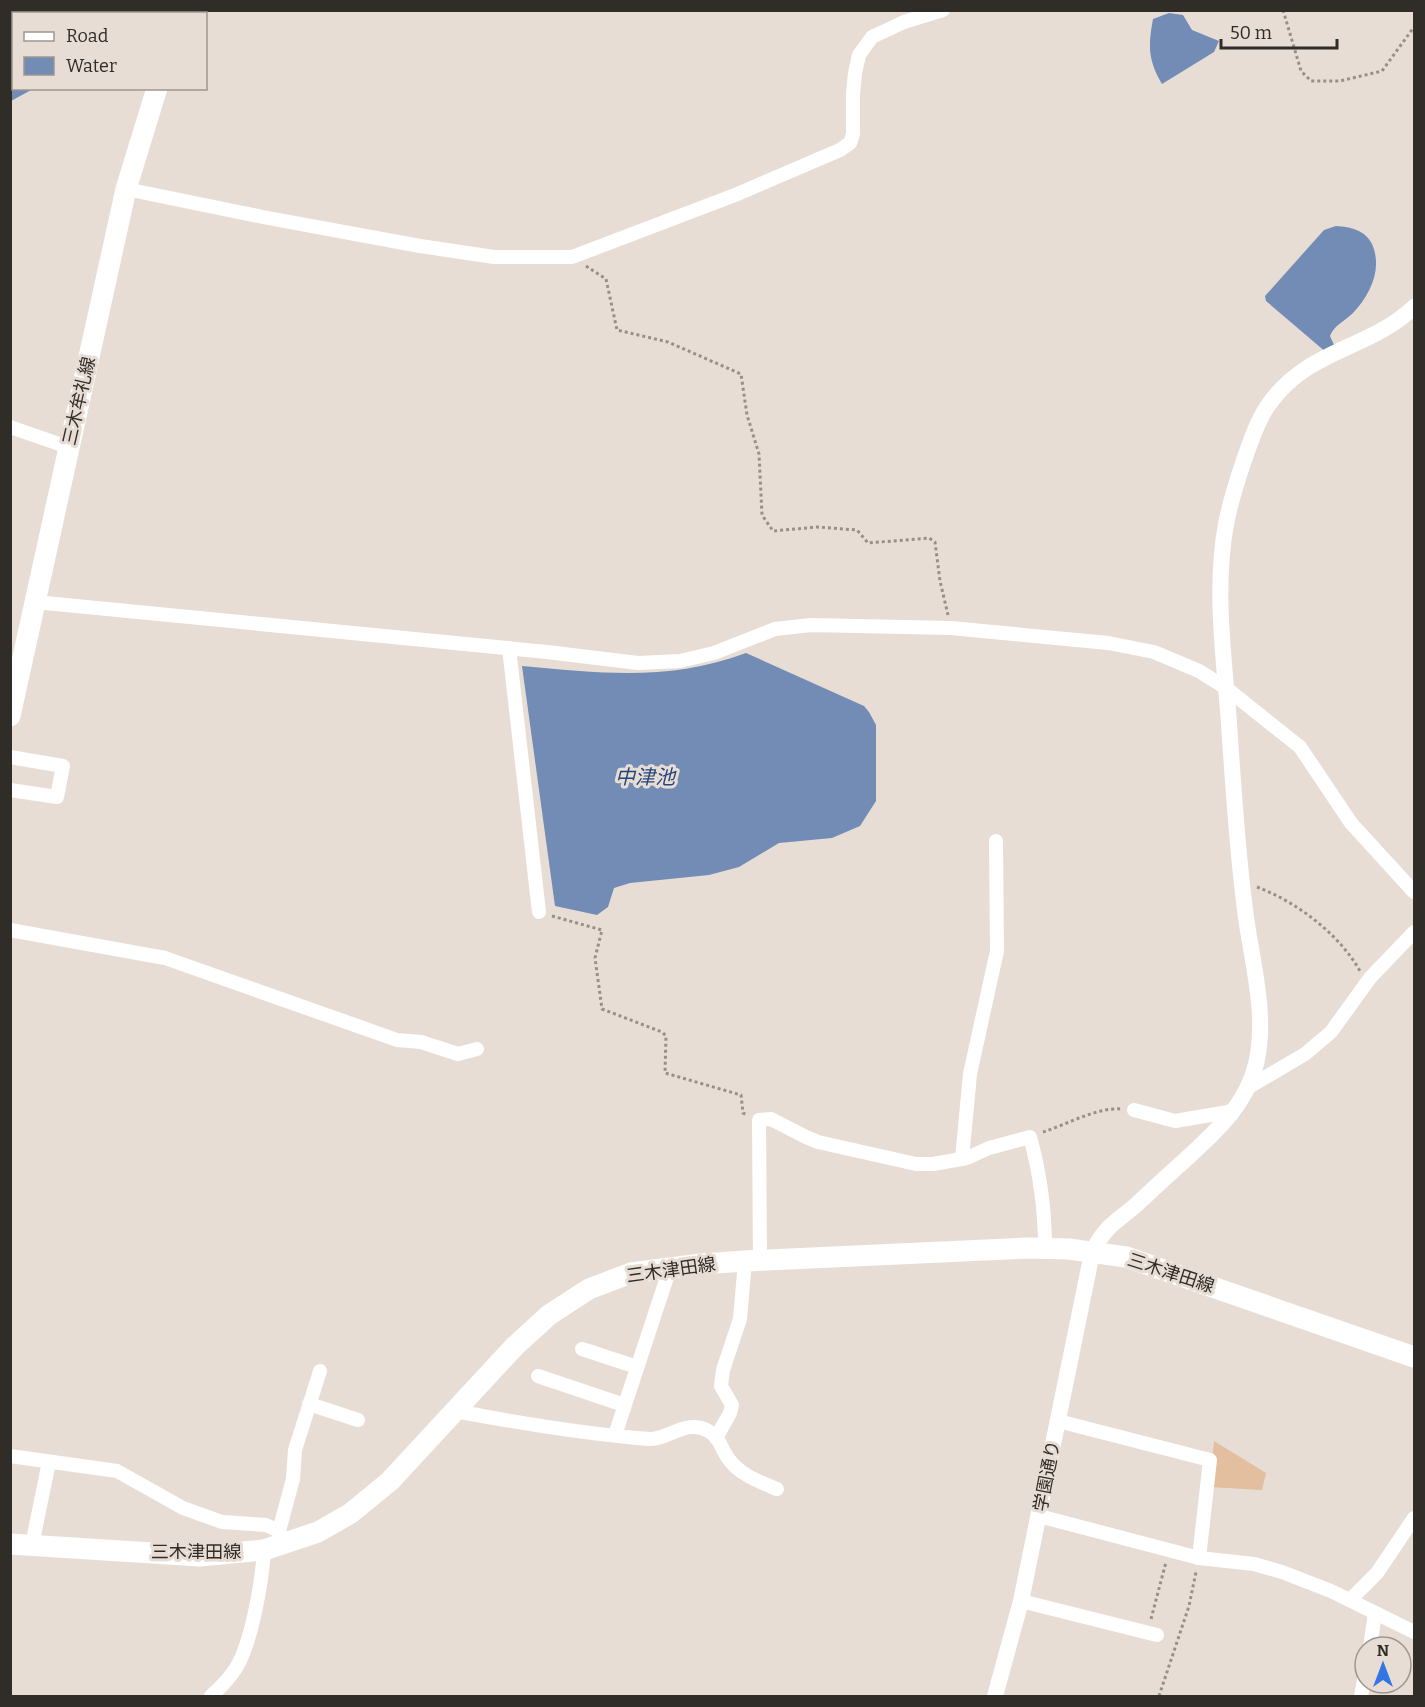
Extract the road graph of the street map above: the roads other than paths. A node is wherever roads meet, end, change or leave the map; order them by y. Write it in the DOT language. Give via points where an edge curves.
graph roads {
  1 [pos="943,10"];
  2 [pos="156,90"];
  3 [pos="126,189"];
  4 [pos="1414,307"];
  5 [pos="10,427"];
  6 [pos="69,447"];
  7 [pos="35,602"];
  8 [pos="509,648"];
  9 [pos="1226,688"];
  10 [pos="10,716"];
  11 [pos="10,757"];
  12 [pos="10,790"];
  13 [pos="996,841"];
  14 [pos="1414,892"];
  15 [pos="538,912"];
  16 [pos="10,930"];
  17 [pos="1414,932"];
  18 [pos="477,1049"];
  19 [pos="1249,1087"];
  20 [pos="1134,1110"];
  21 [pos="1234,1111"];
  22 [pos="962,1159"];
  23 [pos="1045,1248"];
  24 [pos="1092,1253"];
  25 [pos="752,1261"];
  26 [pos="670,1268"];
  27 [pos="582,1349"];
  28 [pos="1414,1357"];
  29 [pos="637,1367"];
  30 [pos="320,1371"];
  31 [pos="538,1376"];
  32 [pos="309,1404"];
  33 [pos="624,1405"];
  34 [pos="454,1411"];
  35 [pos="358,1420"];
  36 [pos="1058,1421"];
  37 [pos="615,1435"];
  38 [pos="716,1438"];
  39 [pos="10,1456"];
  40 [pos="49,1462"];
  41 [pos="777,1489"];
  42 [pos="1039,1516"];
  43 [pos="1414,1518"];
  44 [pos="282,1537"];
  45 [pos="10,1544"];
  46 [pos="32,1545"];
  47 [pos="264,1550"];
  48 [pos="1199,1558"];
  49 [pos="1350,1600"];
  50 [pos="1021,1601"];
  51 [pos="1376,1612"];
  52 [pos="1414,1632"];
  53 [pos="1153,1634"];
  54 [pos="1372,1635"];
  55 [pos="211,1696"];
  56 [pos="996,1696"];
  1 -- 3 [label="street" via="872,37 859,55 853,94 853,134 850,143 840,150 572,257 494,257 420,246"];
  2 -- 3 [label="main road, 三木牟礼線"];
  3 -- 6 [label="main road, 三木牟礼線"];
  4 -- 9 [label="street, 学園通り" via="1386,328 1326,356 1289,381 1268,406 1253,434 1234,489 1222,555"];
  5 -- 6 [label="street"];
  6 -- 7 [label="main road, 三木牟礼線"];
  7 -- 8 [label="street"];
  7 -- 10 [label="main road, 三木牟礼線"];
  8 -- 9 [label="street" via="638,663 680,661 714,653 775,629 811,625 951,628 1108,643 1154,652"];
  8 -- 15 [label="street"];
  9 -- 14 [label="street" via="1300,747 1351,824"];
  9 -- 19 [label="street, 学園通り" via="1242,881 1260,1024 1257,1060"];
  11 -- 12 [label="street" via="63,766 57,797"];
  13 -- 22 [label="street" via="997,951 970,1074"];
  16 -- 18 [label="street" via="165,958 397,1040 421,1042 458,1054"];
  17 -- 19 [label="street" via="1367,983 1330,1032 1305,1054"];
  19 -- 21 [label="street, 学園通り"];
  20 -- 21 [label="street" via="1175,1121"];
  21 -- 24 [label="street, 学園通り" via="1104,1230"];
  22 -- 23 [label="street" via="1030,1137 1041,1187"];
  22 -- 25 [label="street" via="916,1164 818,1142 771,1119 759,1120"];
  23 -- 24 [label="main road, 三木津田線"];
  23 -- 25 [label="main road, 三木津田線"];
  24 -- 28 [label="main road, 三木津田線" via="1126,1257"];
  24 -- 36 [label="street, 学園通り"];
  25 -- 26 [label="main road, 三木津田線"];
  25 -- 38 [label="street" via="740,1319 723,1370 721,1386 732,1405"];
  26 -- 29 [label="street"];
  26 -- 34 [label="main road, 三木津田線" via="631,1273 589,1289 549,1315"];
  27 -- 29 [label="street"];
  29 -- 33 [label="street"];
  30 -- 32 [label="street"];
  31 -- 33 [label="street"];
  32 -- 35 [label="street"];
  32 -- 44 [label="street" via="295,1450 294,1479"];
  33 -- 37 [label="street"];
  34 -- 37 [label="street"];
  34 -- 44 [label="main road, 三木津田線" via="390,1481 351,1513 318,1532"];
  36 -- 42 [label="street, 学園通り"];
  36 -- 48 [label="street" via="1210,1460"];
  37 -- 38 [label="street" via="654,1439 694,1427"];
  38 -- 41 [label="street" via="729,1460 742,1472"];
  39 -- 40 [label="street"];
  40 -- 44 [label="street" via="117,1471 183,1508 222,1522 266,1525"];
  40 -- 46 [label="street"];
  42 -- 48 [label="street"];
  42 -- 50 [label="street, 学園通り"];
  43 -- 49 [label="street" via="1377,1573"];
  44 -- 47 [label="main road, 三木津田線"];
  45 -- 46 [label="main road, 三木津田線"];
  46 -- 47 [label="main road, 三木津田線" via="200,1556"];
  47 -- 55 [label="street" via="261,1581 246,1642 236,1667"];
  48 -- 49 [label="street" via="1254,1564"];
  49 -- 51 [label="street"];
  50 -- 53 [label="street"];
  50 -- 56 [label="street, 学園通り"];
  51 -- 52 [label="street"];
  51 -- 54 [label="street"];
}
